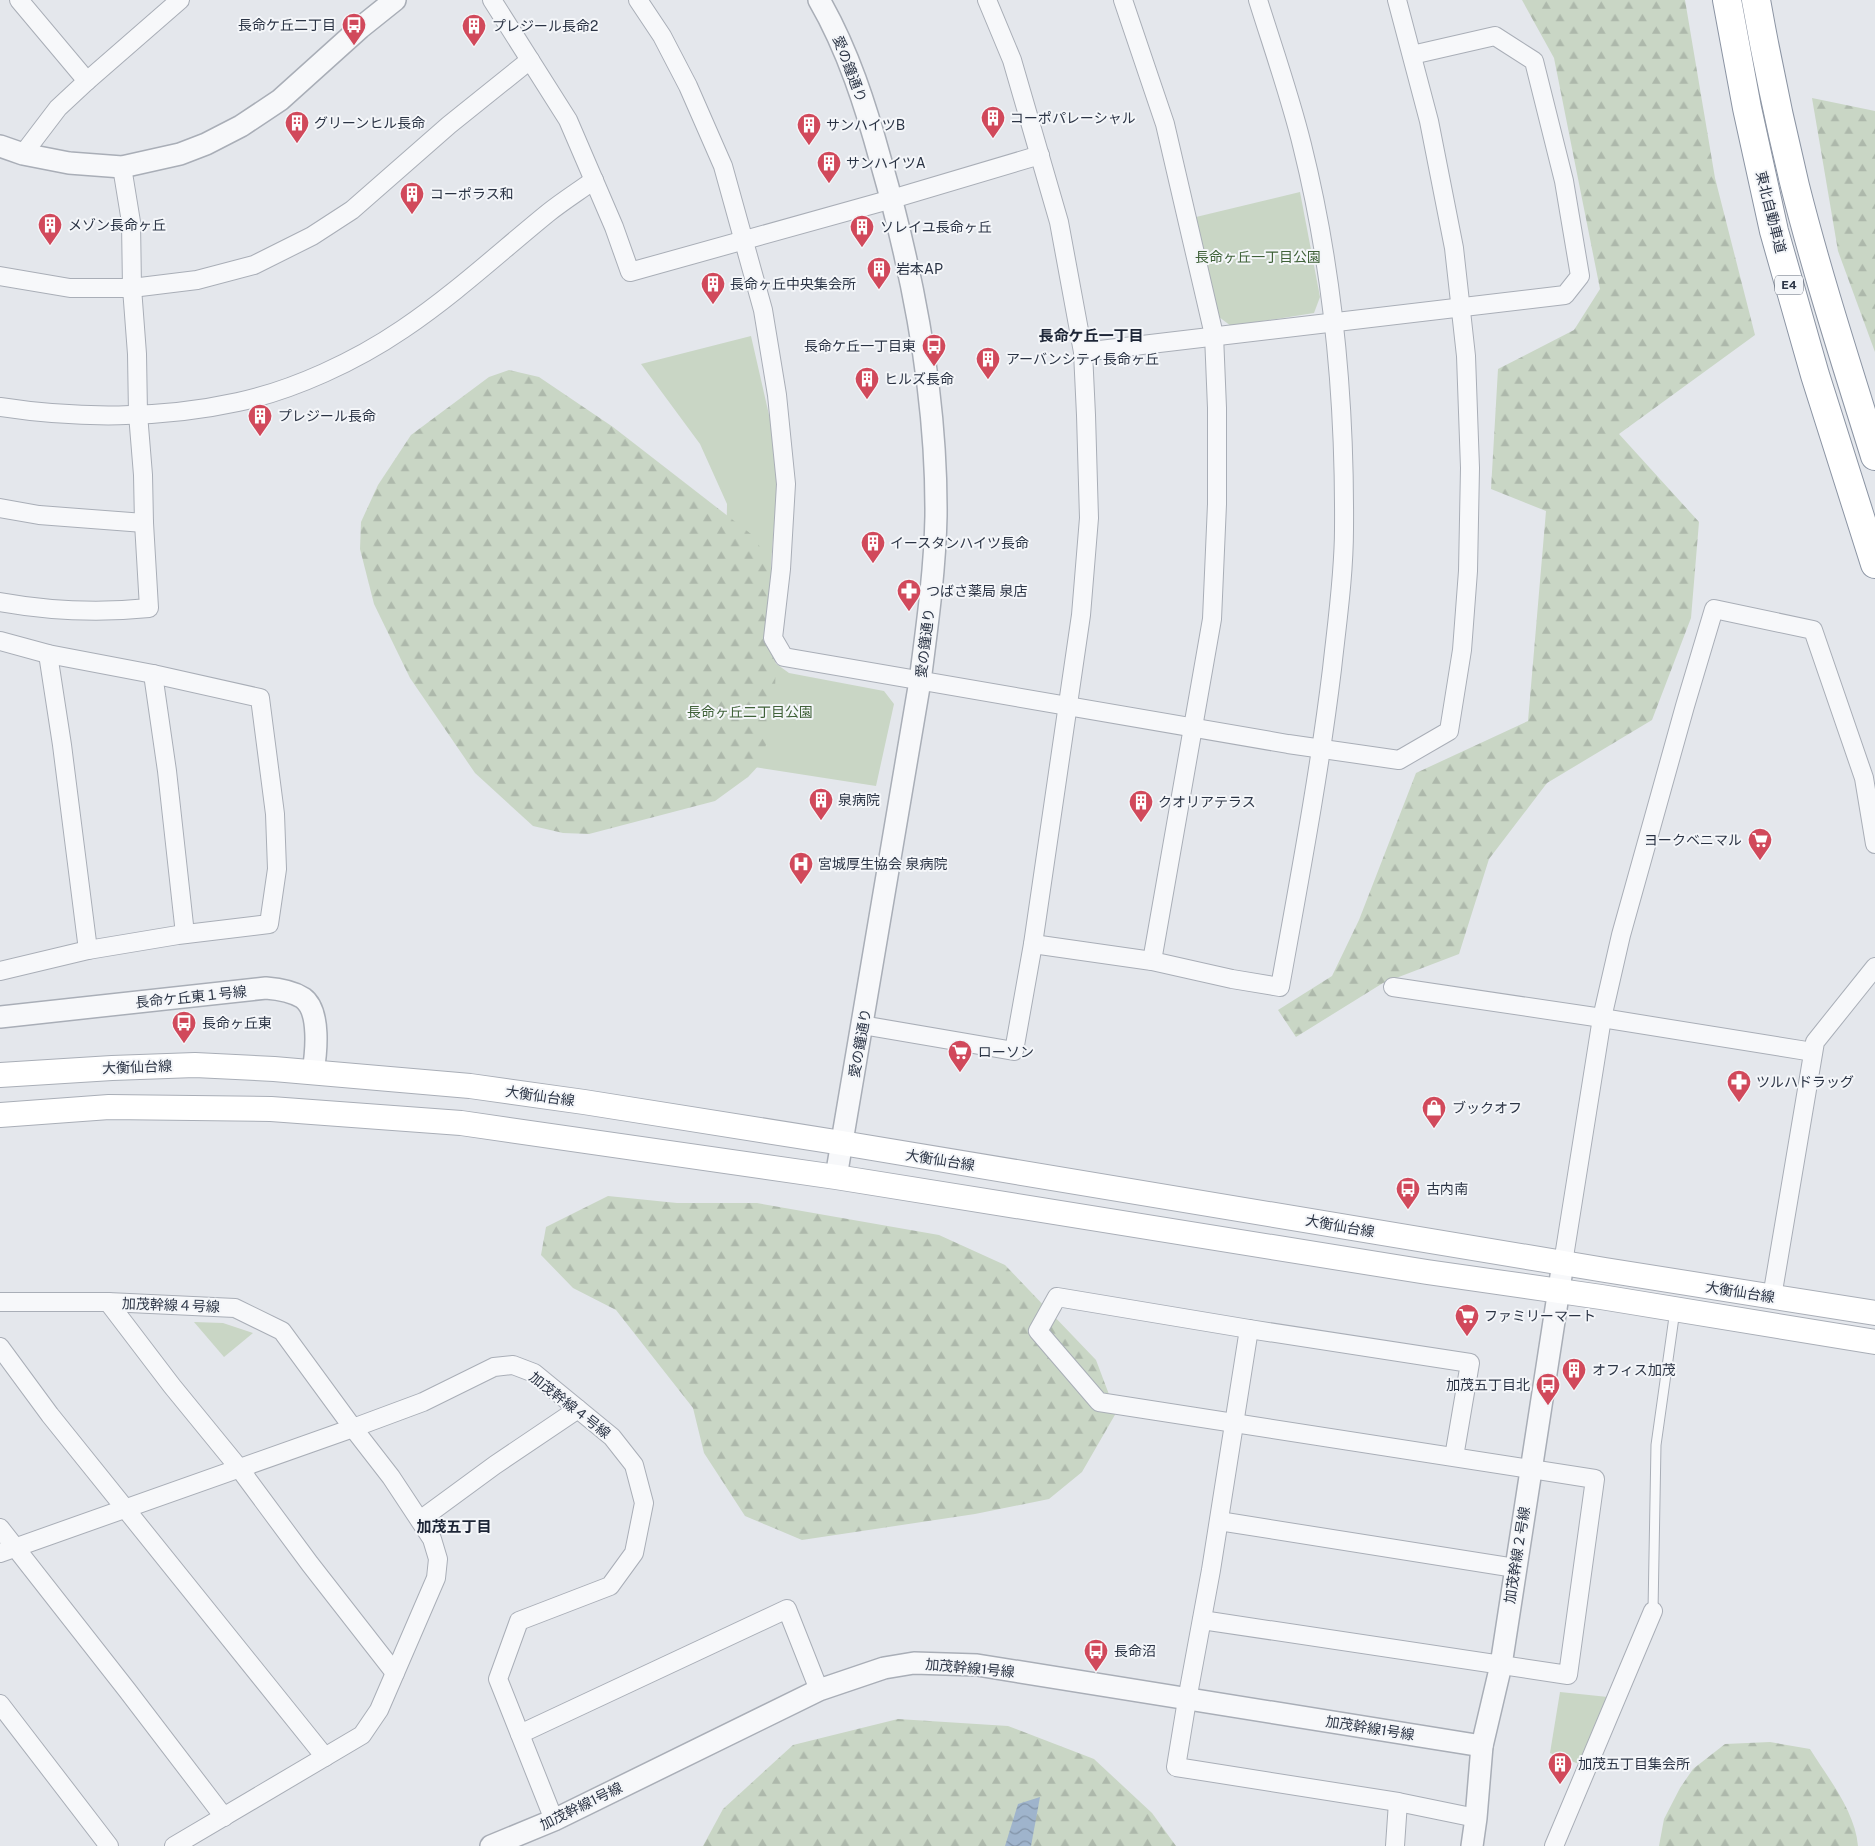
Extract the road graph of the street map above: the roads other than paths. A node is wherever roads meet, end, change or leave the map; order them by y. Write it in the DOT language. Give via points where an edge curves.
graph roads {
  1 [pos="19,0"];
  2 [pos="179,0"];
  3 [pos="395,0"];
  4 [pos="492,0"];
  5 [pos="638,0"];
  6 [pos="819,0"];
  7 [pos="988,0"];
  8 [pos="1123,0"];
  9 [pos="1258,0"];
  10 [pos="1398,0"];
  11 [pos="1727,0"];
  12 [pos="1756,0"];
  13 [pos="1412,55"];
  14 [pos="530,60"];
  15 [pos="87,80"];
  16 [pos="0,146"];
  17 [pos="23,154"];
  18 [pos="1040,155"];
  19 [pos="122,167"];
  20 [pos="594,180"];
  21 [pos="892,199"];
  22 [pos="744,240"];
  23 [pos="0,276"];
  24 [pos="132,288"];
  25 [pos="1460,307"];
  26 [pos="1333,322"];
  27 [pos="1214,335"];
  28 [pos="1083,352"];
  29 [pos="0,407"];
  30 [pos="138,414"];
  31 [pos="1875,456"];
  32 [pos="0,508"];
  33 [pos="144,522"];
  34 [pos="1875,564"];
  35 [pos="0,602"];
  36 [pos="0,641"];
  37 [pos="48,654"];
  38 [pos="153,674"];
  39 [pos="920,681"];
  40 [pos="1068,706"];
  41 [pos="1194,728"];
  42 [pos="1322,749"];
  43 [pos="1875,844"];
  44 [pos="185,934"];
  45 [pos="1033,944"];
  46 [pos="88,950"];
  47 [pos="1152,961"];
  48 [pos="1875,967"];
  49 [pos="0,971"];
  50 [pos="1393,987"];
  51 [pos="0,1017"];
  52 [pos="1602,1018"];
  53 [pos="862,1025"];
  54 [pos="1813,1052"];
  55 [pos="313,1072"];
  56 [pos="0,1075"];
  57 [pos="0,1115"];
  58 [pos="842,1143"];
  59 [pos="836,1177"];
  60 [pos="1563,1263"];
  61 [pos="1559,1291"];
  62 [pos="1772,1297"];
  63 [pos="0,1302"];
  64 [pos="108,1302"];
  65 [pos="1675,1309"];
  66 [pos="1875,1313"];
  67 [pos="1249,1329"];
  68 [pos="1875,1342"];
  69 [pos="0,1347"];
  70 [pos="578,1409"];
  71 [pos="1234,1424"];
  72 [pos="353,1428"];
  73 [pos="1454,1457"];
  74 [pos="239,1468"];
  75 [pos="1530,1470"];
  76 [pos="125,1509"];
  77 [pos="420,1520"];
  78 [pos="1219,1522"];
  79 [pos="0,1528"];
  80 [pos="8,1550"];
  81 [pos="1515,1568"];
  82 [pos="1653,1611"];
  83 [pos="1202,1620"];
  84 [pos="1501,1665"];
  85 [pos="395,1673"];
  86 [pos="819,1690"];
  87 [pos="1187,1700"];
  88 [pos="0,1704"];
  89 [pos="520,1734"];
  90 [pos="1482,1746"];
  91 [pos="325,1757"];
  92 [pos="1398,1802"];
  93 [pos="224,1818"];
  94 [pos="1476,1818"];
  95 [pos="554,1820"];
  96 [pos="110,1846"];
  97 [pos="174,1846"];
  98 [pos="491,1846"];
  99 [pos="1395,1846"];
  100 [pos="1472,1846"];
  101 [pos="1554,1846"];
  1 -- 15 [label="street"];
  2 -- 15 [label="street"];
  3 -- 19 [label="street" via="280,100 241,126 180,154"];
  4 -- 14 [label="street"];
  5 -- 22 [label="street" via="662,36 688,86 723,166"];
  6 -- 21 [label="street, 愛の鐘通り" via="833,24 867,111"];
  7 -- 18 [label="street" via="1012,60"];
  8 -- 27 [label="street" via="1164,124"];
  9 -- 26 [label="street" via="1302,144 1320,231"];
  10 -- 13 [label="street"];
  11 -- 34 [label="highway, 東北自動車道 / E4" via="1774,231"];
  12 -- 31 [label="highway, E4" via="1795,187"];
  13 -- 25 [label="street" via="1429,121 1452,238"];
  13 -- 25 [label="street" via="1496,36 1534,61 1564,181 1580,276 1565,295"];
  14 -- 20 [label="street" via="568,120"];
  14 -- 24 [label="street" via="352,210 312,236 254,265 196,280"];
  15 -- 17 [label="street" via="58,108"];
  16 -- 17 [label="street"];
  17 -- 19 [label="street" via="69,163"];
  18 -- 21 [label="street"];
  18 -- 28 [label="street" via="1059,222"];
  19 -- 24 [label="street" via="131,222"];
  20 -- 22 [label="street" via="630,272"];
  20 -- 30 [label="street" via="550,212 456,291 402,330 354,358 296,384 238,402"];
  21 -- 22 [label="street"];
  21 -- 39 [label="street, 愛の鐘通り" via="916,302 932,407 936,516"];
  22 -- 39 [label="street" via="763,310 786,484 773,638 784,657"];
  23 -- 24 [label="street" via="70,288"];
  24 -- 30 [label="street"];
  25 -- 26 [label="street"];
  25 -- 42 [label="street" via="1466,356 1470,468 1468,571 1462,650 1448,731 1399,760"];
  26 -- 27 [label="street"];
  26 -- 42 [label="street" via="1342,412 1344,530 1337,630"];
  27 -- 28 [label="street"];
  27 -- 41 [label="street" via="1217,504 1212,619"];
  28 -- 40 [label="street" via="1088,518 1081,615"];
  29 -- 30 [label="street" via="76,414"];
  30 -- 33 [label="street"];
  32 -- 33 [label="street" via="39,515"];
  33 -- 35 [label="street" via="149,608 117,612 77,611"];
  36 -- 37 [label="street"];
  37 -- 38 [label="street"];
  37 -- 46 [label="street"];
  38 -- 44 [label="street"];
  38 -- 44 [label="street" via="260,698 275,814 277,870 269,924"];
  39 -- 40 [label="street"];
  39 -- 53 [label="street, 愛の鐘通り"];
  40 -- 41 [label="street"];
  40 -- 45 [label="street"];
  41 -- 42 [label="street"];
  41 -- 47 [label="street"];
  42 -- 47 [label="street" via="1280,987"];
  43 -- 52 [label="street" via="1864,778 1813,630 1714,608 1621,936"];
  44 -- 46 [label="street"];
  45 -- 47 [label="street"];
  45 -- 53 [label="street" via="1014,1051"];
  46 -- 49 [label="street"];
  48 -- 54 [label="street" via="1815,1042"];
  50 -- 52 [label="street"];
  51 -- 55 [label="street, 長命ケ丘東１号線" via="266,988 285,990 304,999 314,1016 316,1055"];
  52 -- 54 [label="street"];
  52 -- 60 [label="street"];
  53 -- 58 [label="street, 愛の鐘通り"];
  54 -- 62 [label="street"];
  55 -- 56 [label="main road, 大衡仙台線" via="194,1065"];
  55 -- 58 [label="main road, 大衡仙台線" via="470,1086"];
  57 -- 59 [label="main road, 大衡仙台線" via="109,1108 272,1109 451,1122"];
  58 -- 59 [label="street, 愛の鐘通り"];
  58 -- 60 [label="main road, 大衡仙台線"];
  59 -- 61 [label="main road, 大衡仙台線"];
  60 -- 61 [label="street, 加茂幹線２号線"];
  60 -- 62 [label="main road, 大衡仙台線"];
  61 -- 65 [label="main road, 大衡仙台線"];
  61 -- 75 [label="street, 加茂幹線２号線"];
  62 -- 66 [label="main road, 大衡仙台線"];
  63 -- 64 [label="street, 加茂幹線４号線"];
  64 -- 72 [label="street, 加茂幹線４号線" via="235,1308 282,1331"];
  64 -- 74 [label="street"];
  65 -- 68 [label="main road, 大衡仙台線"];
  65 -- 82 [label="lane" via="1656,1445"];
  67 -- 71 [label="street"];
  67 -- 71 [label="street" via="1057,1297 1038,1331 1099,1402"];
  67 -- 73 [label="street" via="1470,1363"];
  69 -- 76 [label="street"];
  70 -- 72 [label="street, 加茂幹線４号線" via="534,1373 513,1365 494,1368 423,1402"];
  70 -- 77 [label="street"];
  70 -- 89 [label="street, 加茂幹線４号線" via="612,1437 634,1465 644,1503 634,1553 610,1586 519,1621 498,1679"];
  71 -- 73 [label="street"];
  71 -- 78 [label="street"];
  72 -- 74 [label="street"];
  72 -- 77 [label="street"];
  73 -- 75 [label="street"];
  74 -- 76 [label="street"];
  74 -- 85 [label="street"];
  75 -- 81 [label="street, 加茂幹線２号線"];
  75 -- 84 [label="street" via="1595,1480 1568,1675"];
  76 -- 80 [label="street"];
  76 -- 91 [label="street"];
  77 -- 85 [label="street" via="432,1538 438,1559 436,1578"];
  78 -- 81 [label="street"];
  78 -- 83 [label="street"];
  79 -- 80 [label="street"];
  80 -- 93 [label="street" via="127,1690"];
  81 -- 84 [label="street, 加茂幹線２号線"];
  82 -- 101 [label="street"];
  83 -- 84 [label="street"];
  83 -- 87 [label="street"];
  84 -- 90 [label="street, 加茂幹線２号線"];
  85 -- 91 [label="street" via="379,1710 362,1735"];
  86 -- 87 [label="street, 加茂幹線1号線" via="884,1668 914,1663 946,1663 977,1665"];
  86 -- 89 [label="street" via="787,1609"];
  86 -- 95 [label="street, 加茂幹線1号線"];
  87 -- 90 [label="street, 加茂幹線1号線"];
  87 -- 92 [label="street" via="1176,1767"];
  88 -- 96 [label="street"];
  89 -- 95 [label="street, 加茂幹線４号線"];
  90 -- 94 [label="street, 加茂幹線２号線"];
  91 -- 93 [label="street"];
  92 -- 94 [label="street"];
  92 -- 99 [label="street"];
  93 -- 97 [label="street"];
  94 -- 100 [label="street, 加茂幹線２号線"];
  95 -- 98 [label="street, 加茂幹線1号線"];
}
